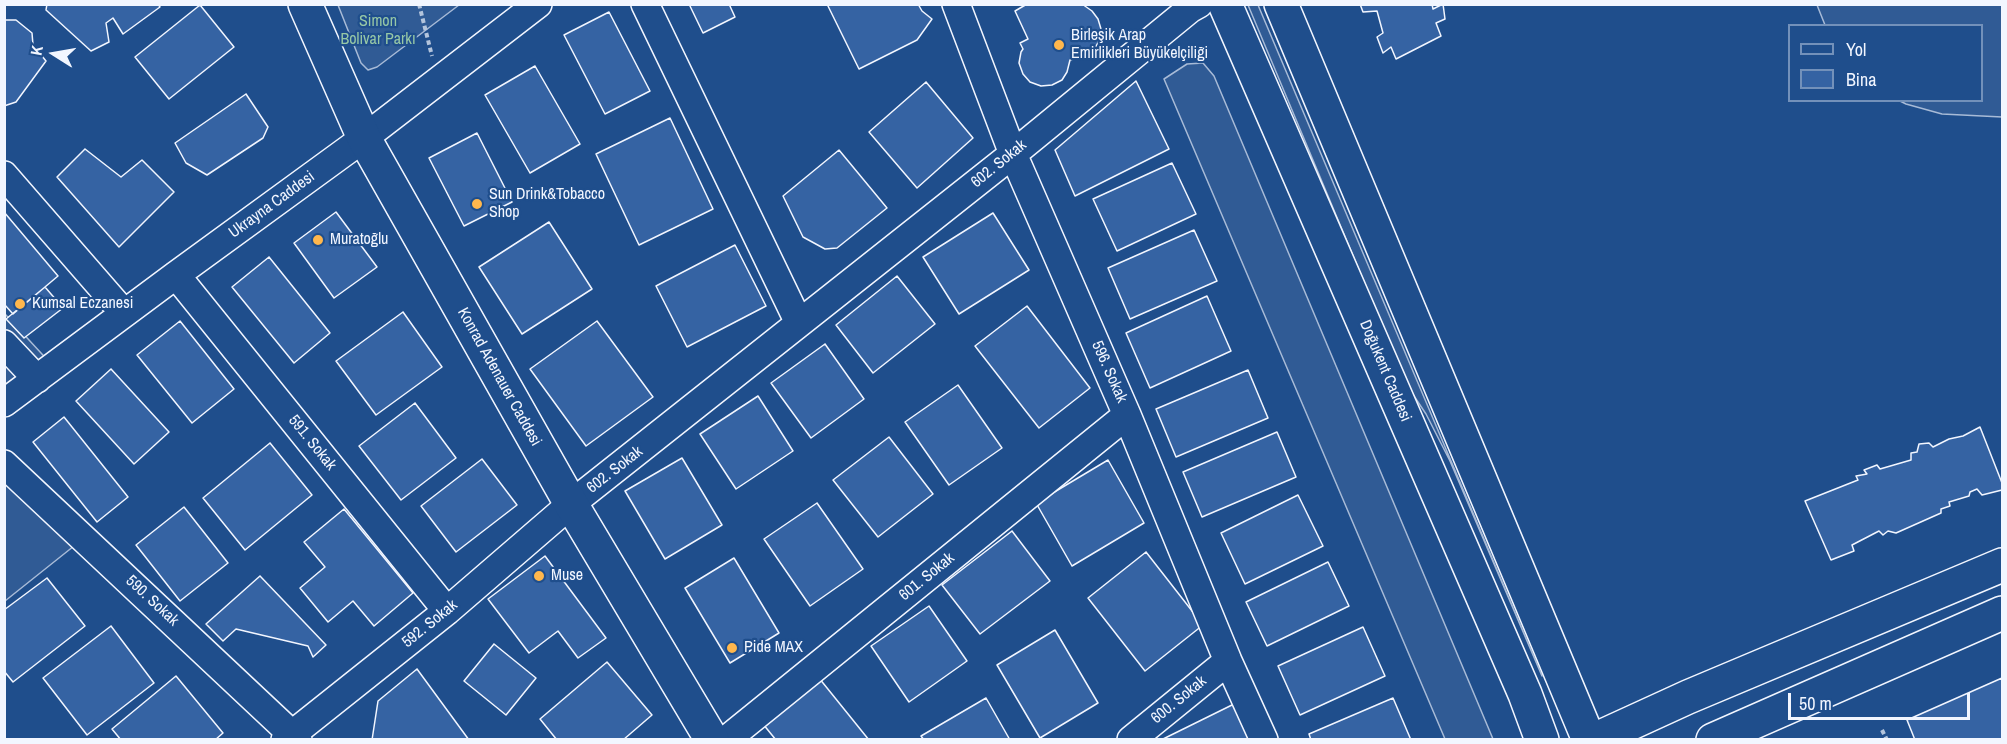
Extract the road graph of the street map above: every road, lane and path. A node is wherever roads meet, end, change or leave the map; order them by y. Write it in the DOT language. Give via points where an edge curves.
graph roads {
  1 [pos="305,4"];
  2 [pos="419,4"];
  3 [pos="538,4"];
  4 [pos="645,4"];
  5 [pos="956,4"];
  6 [pos="1199,4"];
  7 [pos="1225,4"];
  8 [pos="1281,4"];
  9 [pos="436,83"];
  10 [pos="364,138"];
  11 [pos="1013,154"];
  12 [pos="4,175"];
  13 [pos="176,275"];
  14 [pos="124,313"];
  15 [pos="799,323"];
  16 [pos="4,344"];
  17 [pos="37,379"];
  18 [pos="4,403"];
  19 [pos="1127,415"];
  20 [pos="4,464"];
  21 [pos="571,504"];
  22 [pos="2002,565"];
  23 [pos="447,611"];
  24 [pos="2002,613"];
  25 [pos="1228,661"];
  26 [pos="1882,730"];
  27 [pos="292,738"];
  28 [pos="712,740"];
  29 [pos="726,740"];
  30 [pos="1131,740"];
  31 [pos="1264,740"];
  32 [pos="1542,740"];
  33 [pos="1589,740"];
  34 [pos="1594,740"];
  35 [pos="1713,740"];
  36 [pos="1887,740"];
  1 -- 10 [label="main road, Konrad Adenauer Caddesi"];
  2 -- 9 [label="path"];
  3 -- 9 [label="street, Ukrayna Caddesi"];
  4 -- 15 [label="street"];
  5 -- 11 [label="street, 596. Sokak"];
  6 -- 11 [label="street, 602. Sokak"];
  7 -- 32 [label="main road, Doğukent Caddesi"];
  8 -- 33 [label="main road"];
  9 -- 10 [label="street, Ukrayna Caddesi"];
  10 -- 13 [label="street, Ukrayna Caddesi"];
  10 -- 21 [label="main road, Konrad Adenauer Caddesi"];
  11 -- 15 [label="street, 602. Sokak"];
  11 -- 19 [label="street, 596. Sokak"];
  12 -- 14 [label="street"];
  13 -- 14 [label="street, Ukrayna Caddesi"];
  13 -- 23 [label="street, 591. Sokak"];
  14 -- 17 [label="street, Ukrayna Caddesi"];
  15 -- 21 [label="street, 602. Sokak"];
  16 -- 17 [label="street"];
  17 -- 18 [label="street, Ukrayna Caddesi"];
  19 -- 25 [label="street, 596. Sokak"];
  19 -- 29 [label="street, 601. Sokak"];
  20 -- 27 [label="street, 590. Sokak"];
  21 -- 23 [label="street, 592. Sokak"];
  21 -- 28 [label="main road, Konrad Adenauer Caddesi"];
  22 -- 34 [label="main road"];
  23 -- 27 [label="street, 592. Sokak"];
  24 -- 35 [label="main road"];
  25 -- 30 [label="street, 600. Sokak"];
  25 -- 31 [label="street, 596. Sokak"];
  26 -- 36 [label="path"];
}
